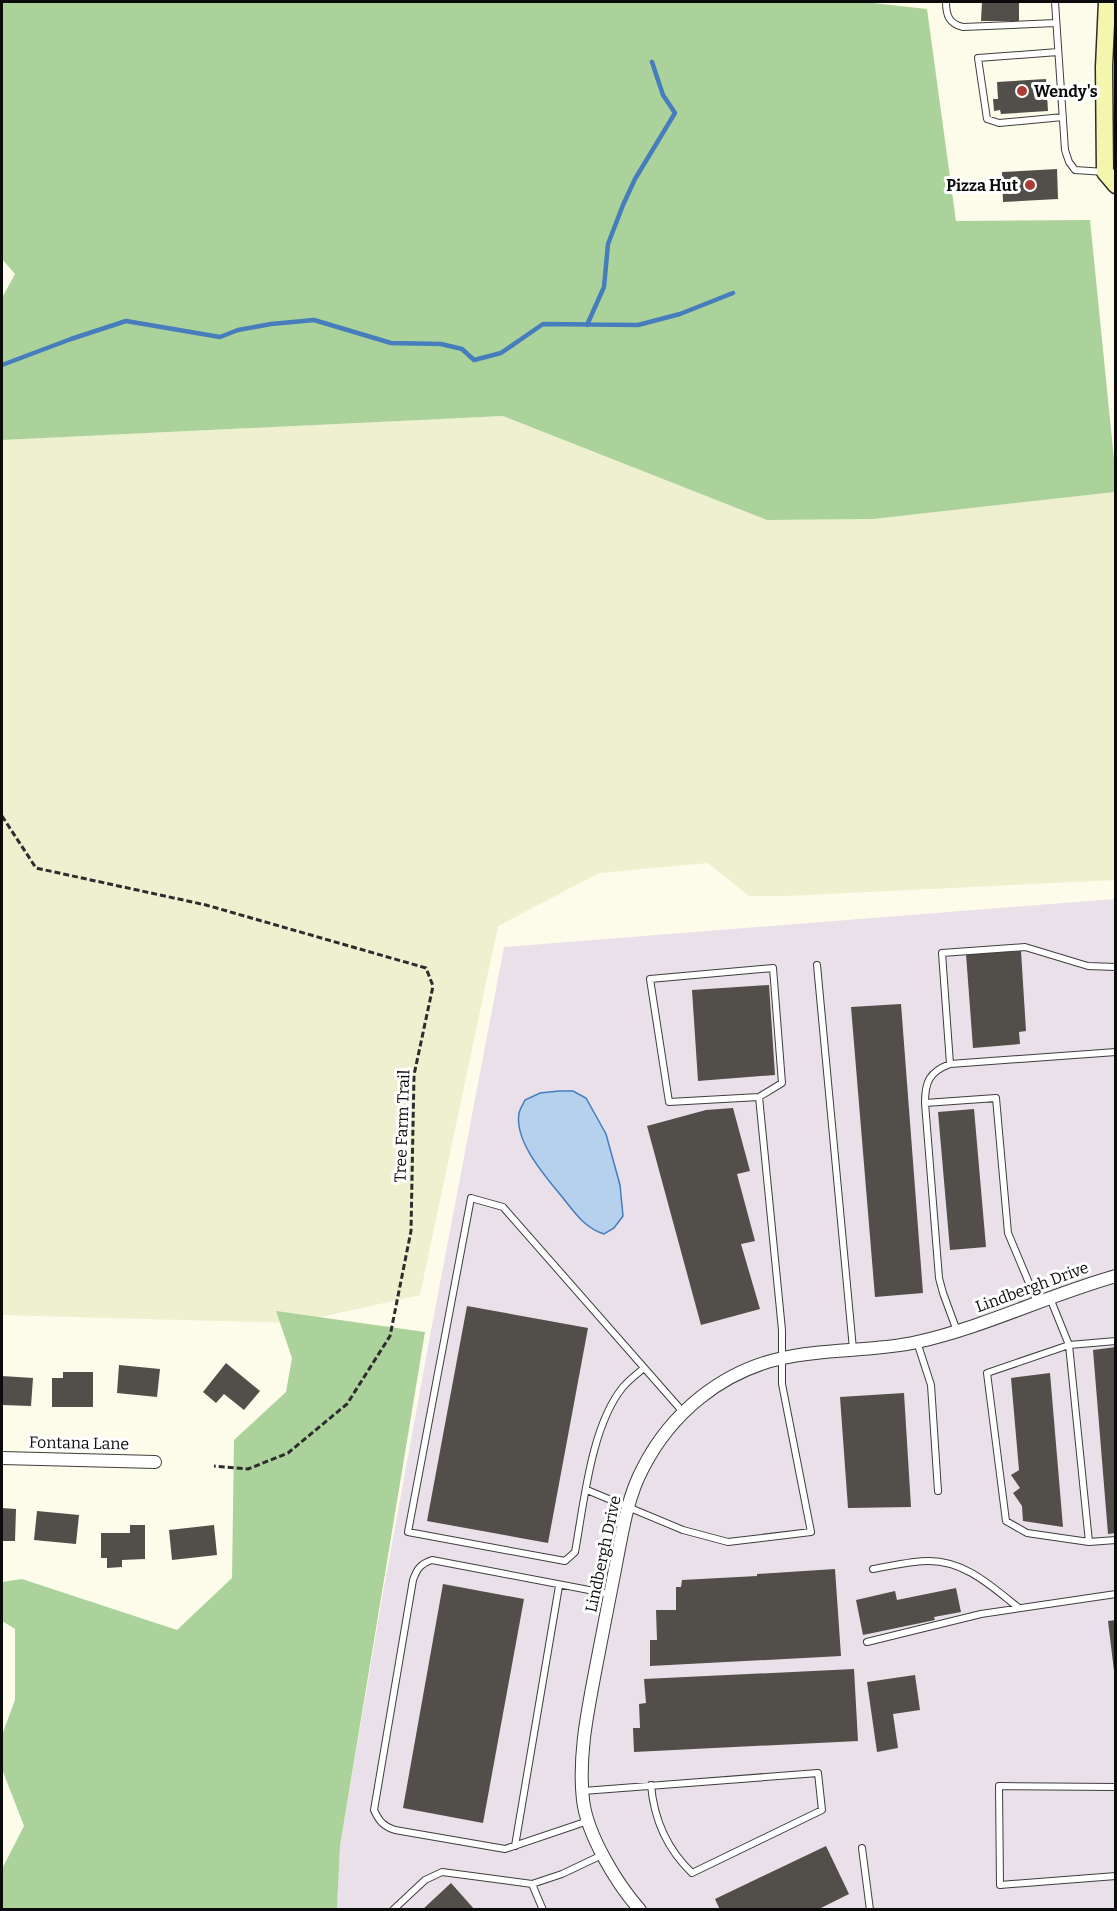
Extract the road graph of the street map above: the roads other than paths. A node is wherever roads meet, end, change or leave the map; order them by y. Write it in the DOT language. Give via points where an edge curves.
graph roads {
  1 [pos="946,2"];
  2 [pos="1055,2"];
  3 [pos="1107,2"];
  4 [pos="1056,22"];
  5 [pos="1058,52"];
  6 [pos="1063,117"];
  7 [pos="1105,172"];
  8 [pos="1116,186"];
  9 [pos="818,965"];
  10 [pos="1116,967"];
  11 [pos="1116,1052"];
  12 [pos="950,1064"];
  13 [pos="759,1097"];
  14 [pos="925,1103"];
  15 [pos="1116,1276"];
  16 [pos="1050,1298"];
  17 [pos="1037,1302"];
  18 [pos="957,1331"];
  19 [pos="1116,1341"];
  20 [pos="917,1342"];
  21 [pos="1069,1346"];
  22 [pos="853,1350"];
  23 [pos="781,1358"];
  24 [pos="644,1368"];
  25 [pos="683,1412"];
  26 [pos="2,1458"];
  27 [pos="155,1462"];
  28 [pos="587,1490"];
  29 [pos="938,1491"];
  30 [pos="628,1506"];
  31 [pos="1116,1540"];
  32 [pos="1089,1542"];
  33 [pos="873,1569"];
  34 [pos="559,1586"];
  35 [pos="610,1594"];
  36 [pos="1116,1594"];
  37 [pos="1019,1608"];
  38 [pos="867,1642"];
  39 [pos="651,1785"];
  40 [pos="1116,1787"];
  41 [pos="583,1791"];
  42 [pos="588,1821"];
  43 [pos="515,1846"];
  44 [pos="861,1848"];
  45 [pos="603,1855"];
  46 [pos="1116,1876"];
  47 [pos="532,1884"];
  48 [pos="393,1910"];
  49 [pos="543,1910"];
  50 [pos="640,1910"];
  51 [pos="870,1910"];
  1 -- 4 [label="lane" via="951,22 963,27"];
  2 -- 4 [label="lane"];
  3 -- 7 [label="main road"];
  4 -- 5 [label="lane"];
  5 -- 6 [label="lane"];
  5 -- 6 [label="lane" via="978,58 987,119 999,123"];
  6 -- 7 [label="lane" via="1065,150 1075,170"];
  7 -- 8 [label="main road"];
  9 -- 22 [label="lane"];
  10 -- 12 [label="lane" via="1088,966 1025,947 942,953"];
  11 -- 12 [label="lane"];
  12 -- 14 [label="lane" via="929,1079"];
  13 -- 13 [label="lane" via="669,1102 650,979 772,968 782,1083"];
  13 -- 23 [label="lane" via="782,1330"];
  14 -- 17 [label="lane" via="996,1098 1008,1233"];
  14 -- 18 [label="lane" via="939,1278"];
  15 -- 16 [label="street, Lindbergh Drive"];
  16 -- 17 [label="street, Lindbergh Drive"];
  16 -- 21 [label="lane"];
  17 -- 18 [label="street, Lindbergh Drive"];
  18 -- 20 [label="street, Lindbergh Drive"];
  19 -- 21 [label="lane"];
  20 -- 22 [label="street, Lindbergh Drive"];
  20 -- 29 [label="lane" via="931,1385"];
  21 -- 32 [label="lane"];
  21 -- 32 [label="lane" via="987,1373 1006,1521 1027,1533"];
  22 -- 23 [label="street, Lindbergh Drive"];
  23 -- 25 [label="street, Lindbergh Drive" via="728,1379"];
  23 -- 30 [label="lane" via="782,1384 811,1532 728,1542 683,1530"];
  24 -- 25 [label="lane"];
  24 -- 28 [label="lane" via="624,1386 605,1418"];
  24 -- 28 [label="lane" via="503,1207 471,1198 408,1532 565,1561 575,1552"];
  25 -- 30 [label="street, Lindbergh Drive" via="642,1469"];
  26 -- 27 [label="street, Fontana Lane"];
  28 -- 30 [label="lane"];
  30 -- 35 [label="street, Lindbergh Drive"];
  31 -- 32 [label="lane"];
  33 -- 37 [label="lane" via="929,1561 957,1565 980,1576"];
  34 -- 35 [label="lane"];
  34 -- 43 [label="lane"];
  34 -- 43 [label="lane" via="432,1560 416,1570 374,1810 378,1820 395,1830 505,1849"];
  35 -- 41 [label="street, Lindbergh Drive" via="584,1731"];
  36 -- 37 [label="lane"];
  37 -- 38 [label="lane"];
  39 -- 39 [label="lane" via="818,1773 822,1810 692,1873 667,1843 652,1803"];
  39 -- 41 [label="lane"];
  40 -- 46 [label="lane" via="999,1786 1000,1885"];
  41 -- 42 [label="street, Lindbergh Drive"];
  42 -- 43 [label="lane"];
  42 -- 45 [label="street, Lindbergh Drive"];
  44 -- 51 [label="lane"];
  45 -- 47 [label="lane"];
  45 -- 50 [label="street, Lindbergh Drive"];
  47 -- 48 [label="lane" via="442,1872 425,1880"];
  47 -- 49 [label="lane"];
}
